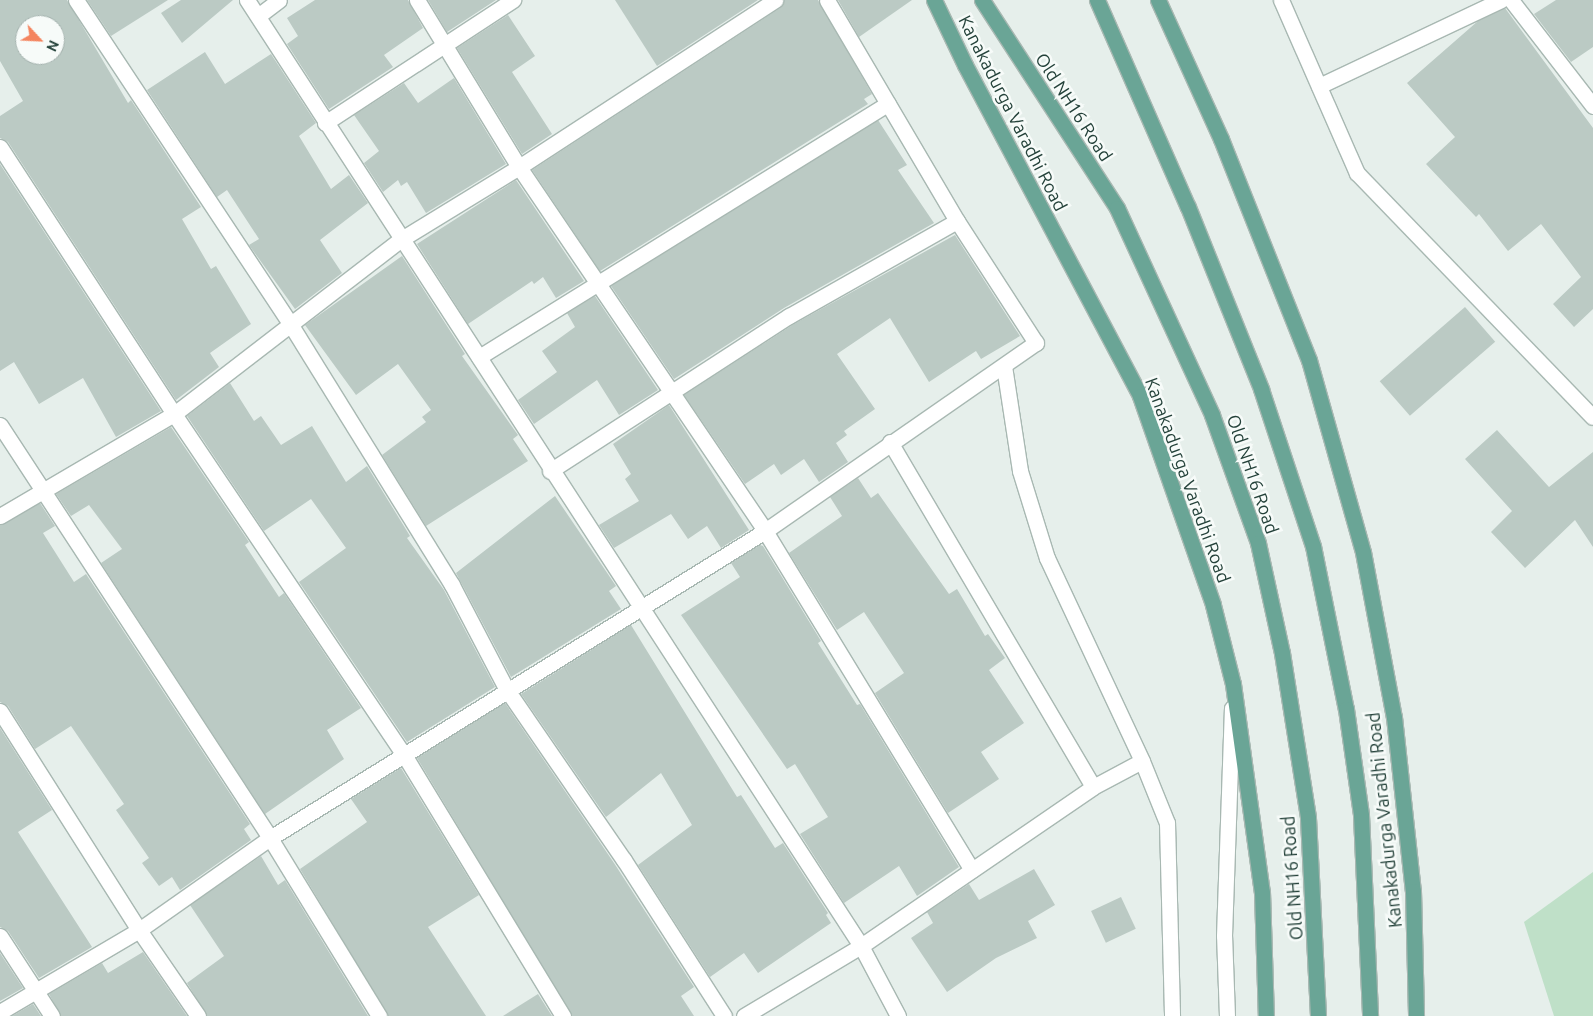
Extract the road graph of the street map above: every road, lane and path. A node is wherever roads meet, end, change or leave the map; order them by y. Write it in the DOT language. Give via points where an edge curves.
graph roads {
  1 [pos="76,0"];
  2 [pos="247,0"];
  3 [pos="280,0"];
  4 [pos="417,0"];
  5 [pos="513,0"];
  6 [pos="775,0"];
  7 [pos="827,0"];
  8 [pos="934,0"];
  9 [pos="982,0"];
  10 [pos="1097,0"];
  11 [pos="1158,0"];
  12 [pos="1281,0"];
  13 [pos="1500,0"];
  14 [pos="1511,0"];
  15 [pos="258,16"];
  16 [pos="444,45"];
  17 [pos="1319,86"];
  18 [pos="888,104"];
  19 [pos="1593,106"];
  20 [pos="325,123"];
  21 [pos="0,147"];
  22 [pos="519,167"];
  23 [pos="957,222"];
  24 [pos="400,240"];
  25 [pos="598,281"];
  26 [pos="289,322"];
  27 [pos="479,356"];
  28 [pos="1004,366"];
  29 [pos="670,394"];
  30 [pos="174,414"];
  31 [pos="1593,417"];
  32 [pos="0,425"];
  33 [pos="890,442"];
  34 [pos="550,471"];
  35 [pos="45,492"];
  36 [pos="0,516"];
  37 [pos="764,531"];
  38 [pos="641,607"];
  39 [pos="1233,684"];
  40 [pos="507,690"];
  41 [pos="0,711"];
  42 [pos="404,753"];
  43 [pos="1142,760"];
  44 [pos="1093,787"];
  45 [pos="270,838"];
  46 [pos="972,870"];
  47 [pos="139,930"];
  48 [pos="0,936"];
  49 [pos="861,946"];
  50 [pos="35,989"];
  51 [pos="0,1012"];
  52 [pos="52,1016"];
  53 [pos="198,1016"];
  54 [pos="379,1016"];
  55 [pos="563,1016"];
  56 [pos="724,1016"];
  57 [pos="744,1016"];
  58 [pos="898,1016"];
  59 [pos="1172,1016"];
  60 [pos="1227,1016"];
  61 [pos="1266,1016"];
  62 [pos="1318,1016"];
  63 [pos="1370,1016"];
  64 [pos="1416,1016"];
  1 -- 26 [label="street"];
  2 -- 15 [label="street"];
  3 -- 15 [label="street"];
  4 -- 16 [label="street"];
  5 -- 16 [label="street"];
  6 -- 22 [label="street"];
  7 -- 18 [label="street"];
  8 -- 39 [label="main road, Kanakadurga Varadhi Road" via="1140,396 1210,596"];
  9 -- 62 [label="main road, Old NH16 Road" via="1117,208 1212,415 1258,543 1282,653 1308,818"];
  10 -- 63 [label="main road, Old NH16 Road" via="1188,206 1261,389 1313,546 1346,709 1362,815"];
  11 -- 64 [label="main road, Kanakadurga Varadhi Road" via="1220,139 1309,360 1363,552 1395,727 1413,891"];
  12 -- 17 [label="street"];
  13 -- 17 [label="street"];
  14 -- 19 [label="street"];
  15 -- 20 [label="street"];
  16 -- 20 [label="street"];
  16 -- 22 [label="street"];
  17 -- 31 [label="street" via="1357,173"];
  18 -- 23 [label="street"];
  18 -- 25 [label="street"];
  20 -- 24 [label="street"];
  21 -- 30 [label="street"];
  22 -- 24 [label="street"];
  22 -- 25 [label="street"];
  23 -- 28 [label="street" via="1036,343"];
  23 -- 29 [label="street" via="789,316"];
  24 -- 26 [label="street"];
  24 -- 27 [label="street"];
  25 -- 27 [label="street"];
  25 -- 29 [label="street"];
  26 -- 30 [label="street"];
  26 -- 40 [label="street" via="452,585"];
  27 -- 34 [label="street"];
  28 -- 33 [label="street"];
  28 -- 43 [label="street" via="1020,471 1047,558"];
  29 -- 34 [label="street"];
  29 -- 37 [label="street"];
  30 -- 35 [label="street"];
  30 -- 42 [label="street"];
  32 -- 35 [label="street"];
  33 -- 37 [label="street"];
  33 -- 44 [label="street"];
  34 -- 38 [label="street"];
  35 -- 36 [label="street"];
  35 -- 45 [label="street"];
  37 -- 38 [label="street"];
  37 -- 46 [label="street"];
  38 -- 40 [label="street"];
  38 -- 49 [label="street"];
  39 -- 60 [label="street" via="1224,936"];
  39 -- 61 [label="main road, Kanakadurga Varadhi Road" via="1262,892"];
  40 -- 42 [label="street"];
  40 -- 56 [label="street" via="624,860"];
  41 -- 47 [label="street"];
  42 -- 45 [label="street"];
  42 -- 55 [label="street"];
  43 -- 44 [label="street"];
  43 -- 59 [label="street" via="1167,823"];
  44 -- 46 [label="street"];
  45 -- 47 [label="street"];
  45 -- 54 [label="street"];
  46 -- 49 [label="street"];
  47 -- 50 [label="street"];
  47 -- 53 [label="street"];
  48 -- 50 [label="street"];
  49 -- 57 [label="street"];
  49 -- 58 [label="street"];
  50 -- 51 [label="street"];
  50 -- 52 [label="street"];
}
